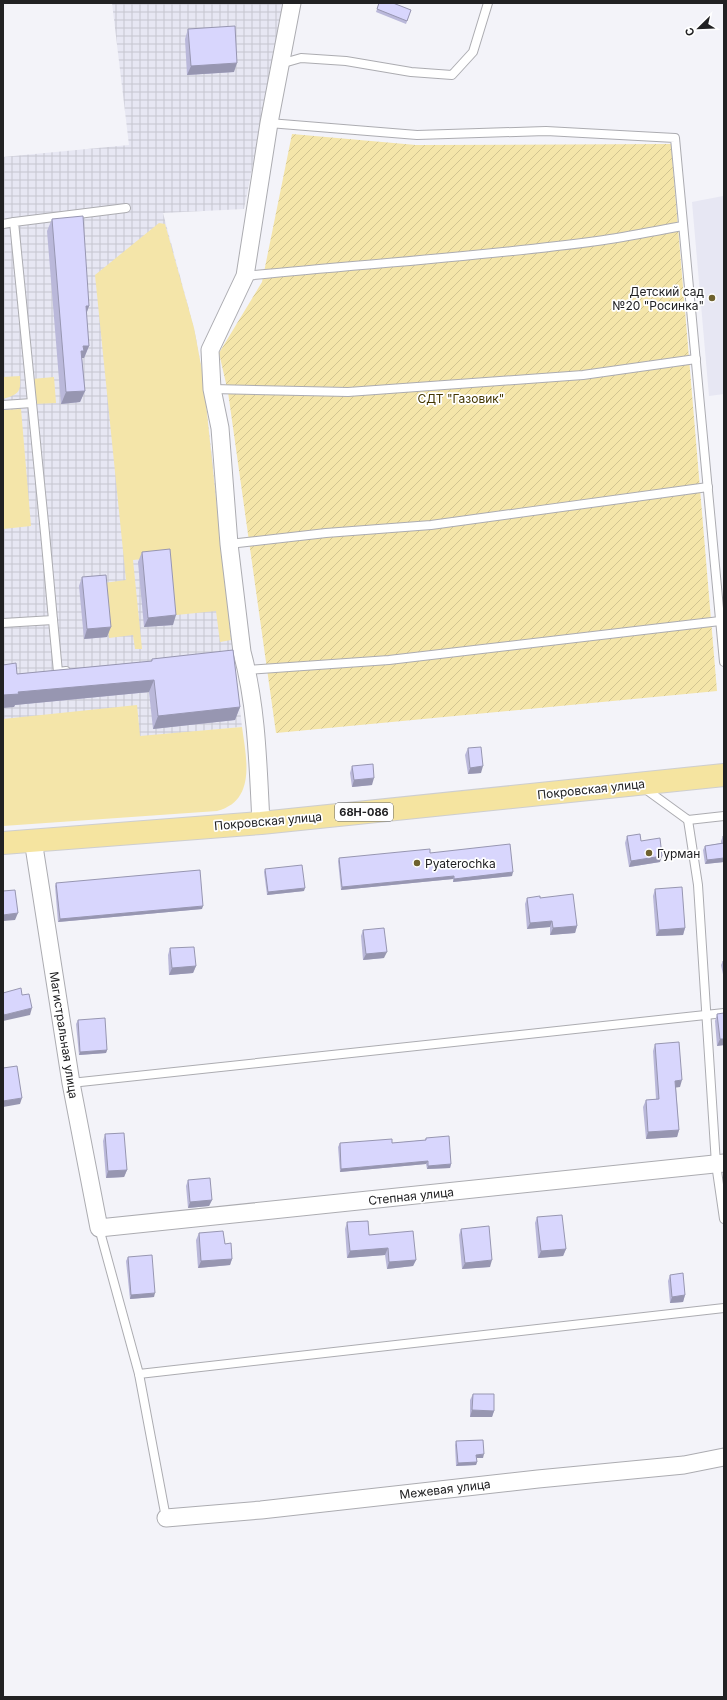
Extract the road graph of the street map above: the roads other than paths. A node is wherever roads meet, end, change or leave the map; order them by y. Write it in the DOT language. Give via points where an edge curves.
graph roads {
  1 [pos="292,3"];
  2 [pos="488,3"];
  3 [pos="280,64"];
  4 [pos="269,124"];
  5 [pos="126,208"];
  6 [pos="14,222"];
  7 [pos="3,224"];
  8 [pos="684,226"];
  9 [pos="245,276"];
  10 [pos="696,359"];
  11 [pos="212,389"];
  12 [pos="32,403"];
  13 [pos="3,406"];
  14 [pos="708,487"];
  15 [pos="229,544"];
  16 [pos="52,620"];
  17 [pos="720,622"];
  18 [pos="3,623"];
  19 [pos="724,662"];
  20 [pos="72,670"];
  21 [pos="246,670"];
  22 [pos="724,775"];
  23 [pos="638,784"];
  24 [pos="724,816"];
  25 [pos="688,820"];
  26 [pos="261,823"];
  27 [pos="33,840"];
  28 [pos="3,843"];
  29 [pos="724,1013"];
  30 [pos="707,1015"];
  31 [pos="71,1083"];
  32 [pos="720,1163"];
  33 [pos="724,1219"];
  34 [pos="98,1228"];
  35 [pos="724,1308"];
  36 [pos="139,1374"];
  37 [pos="724,1457"];
  38 [pos="166,1518"];
  1 -- 3 [label="street"];
  2 -- 3 [label="lane" via="473,52 452,75 411,72 346,61 301,58"];
  3 -- 4 [label="street"];
  4 -- 8 [label="lane" via="417,135 546,131 676,138"];
  4 -- 9 [label="street"];
  5 -- 6 [label="lane"];
  6 -- 7 [label="lane"];
  6 -- 12 [label="lane"];
  8 -- 9 [label="lane" via="597,241"];
  8 -- 10 [label="lane"];
  9 -- 11 [label="street" via="210,350"];
  10 -- 11 [label="lane" via="583,375 348,392"];
  10 -- 14 [label="lane"];
  11 -- 15 [label="street" via="220,428"];
  12 -- 13 [label="lane"];
  12 -- 16 [label="lane"];
  14 -- 15 [label="lane" via="431,525 326,532"];
  14 -- 17 [label="lane"];
  15 -- 21 [label="street" via="237,653"];
  16 -- 18 [label="lane"];
  16 -- 20 [label="lane" via="58,672"];
  17 -- 19 [label="lane"];
  17 -- 21 [label="lane" via="390,660"];
  21 -- 26 [label="street" via="257,750"];
  22 -- 23 [label="main road, Покровская улица / 68Н-086"];
  23 -- 25 [label="lane"];
  23 -- 26 [label="main road, Покровская улица / 68Н-086"];
  24 -- 25 [label="lane"];
  25 -- 30 [label="lane" via="698,885"];
  26 -- 27 [label="main road, Покровская улица / 68Н-086"];
  27 -- 28 [label="main road, Покровская улица / 68Н-086"];
  27 -- 31 [label="street, Магистральная улица"];
  29 -- 30 [label="lane"];
  30 -- 31 [label="lane"];
  30 -- 32 [label="lane"];
  31 -- 34 [label="street, Магистральная улица"];
  32 -- 33 [label="lane"];
  32 -- 34 [label="street, Степная улица"];
  34 -- 36 [label="lane"];
  35 -- 36 [label="lane"];
  36 -- 38 [label="lane"];
  37 -- 38 [label="street, Межевая улица" via="684,1465"];
}
